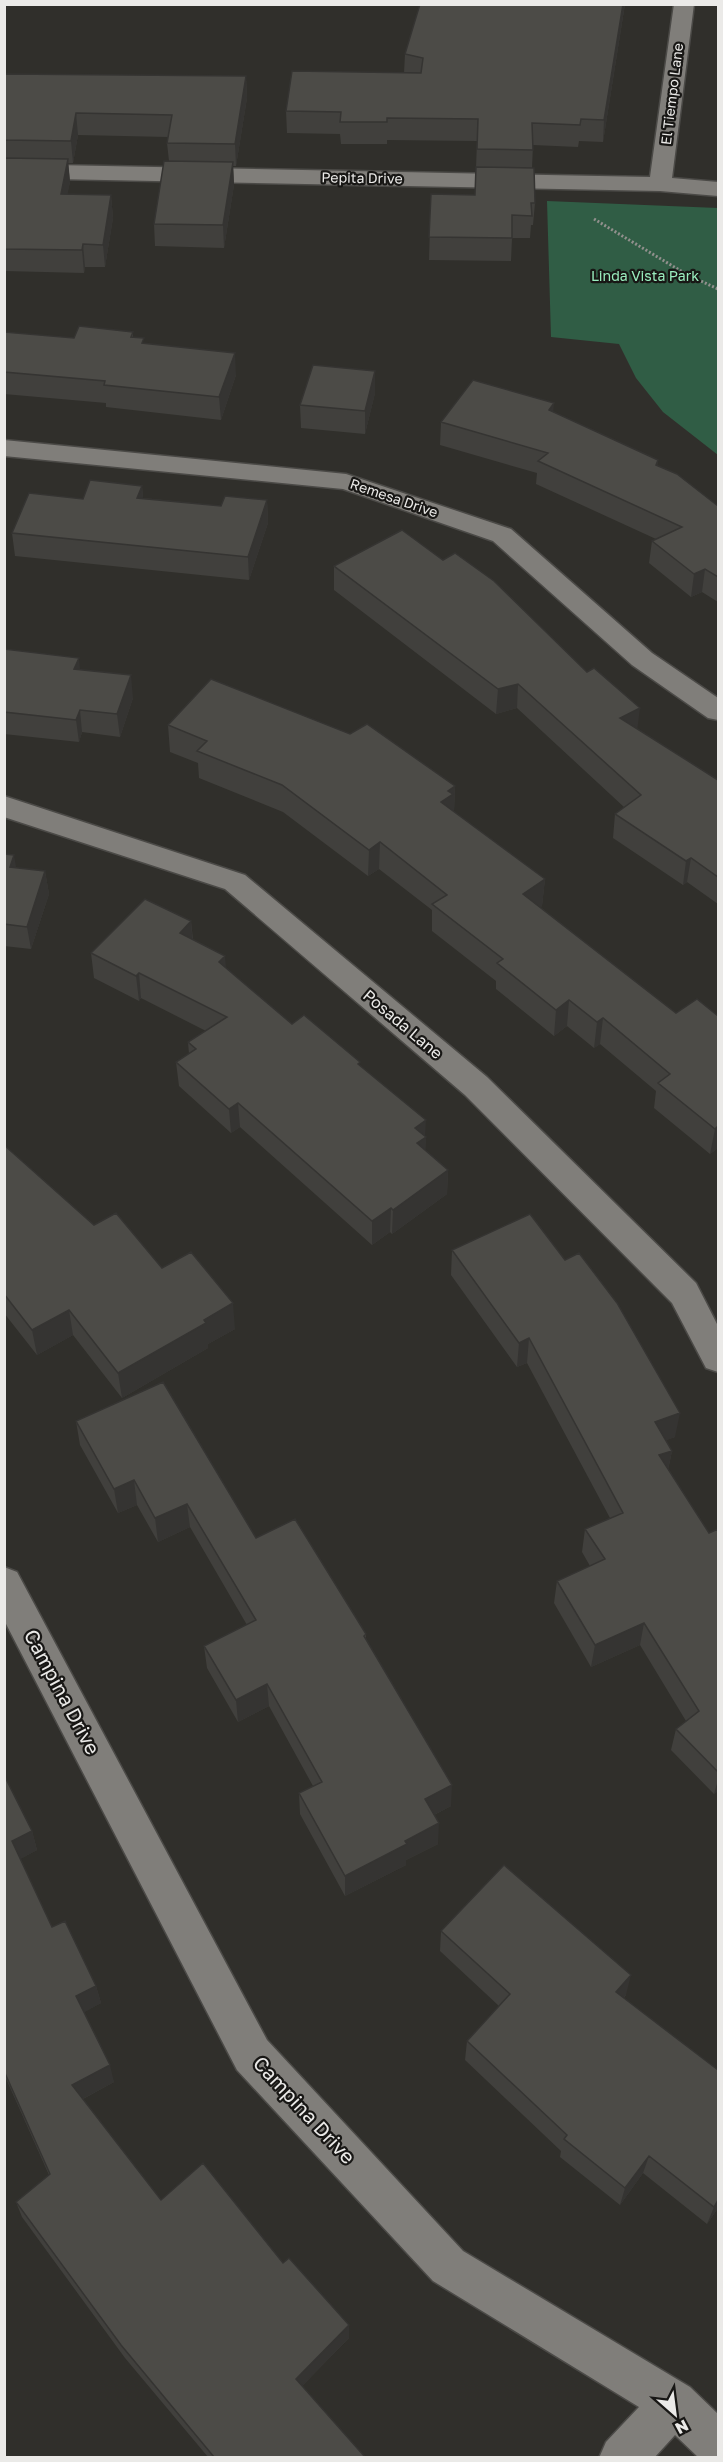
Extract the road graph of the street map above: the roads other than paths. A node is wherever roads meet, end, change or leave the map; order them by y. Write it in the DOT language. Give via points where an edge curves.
graph roads {
  1 [pos="684,4"];
  2 [pos="4,171"];
  3 [pos="660,184"];
  4 [pos="718,189"];
  5 [pos="4,448"];
  6 [pos="718,711"];
  7 [pos="4,806"];
  8 [pos="718,1358"];
  9 [pos="4,1583"];
  10 [pos="674,2403"];
  11 [pos="718,2444"];
  12 [pos="622,2457"];
  1 -- 3 [label="street, El Tiempo Lane"];
  2 -- 3 [label="street, Pepita Drive"];
  3 -- 4 [label="street, Pepita Drive"];
  5 -- 6 [label="street, Remesa Drive" via="346,482 502,535 642,659"];
  7 -- 8 [label="street, Posada Lane" via="235,882 484,1094 684,1293"];
  9 -- 10 [label="street, Campina Drive" via="252,2055 448,2266"];
  10 -- 11 [label="street, Campina Drive"];
  10 -- 12 [label="street"];
}
